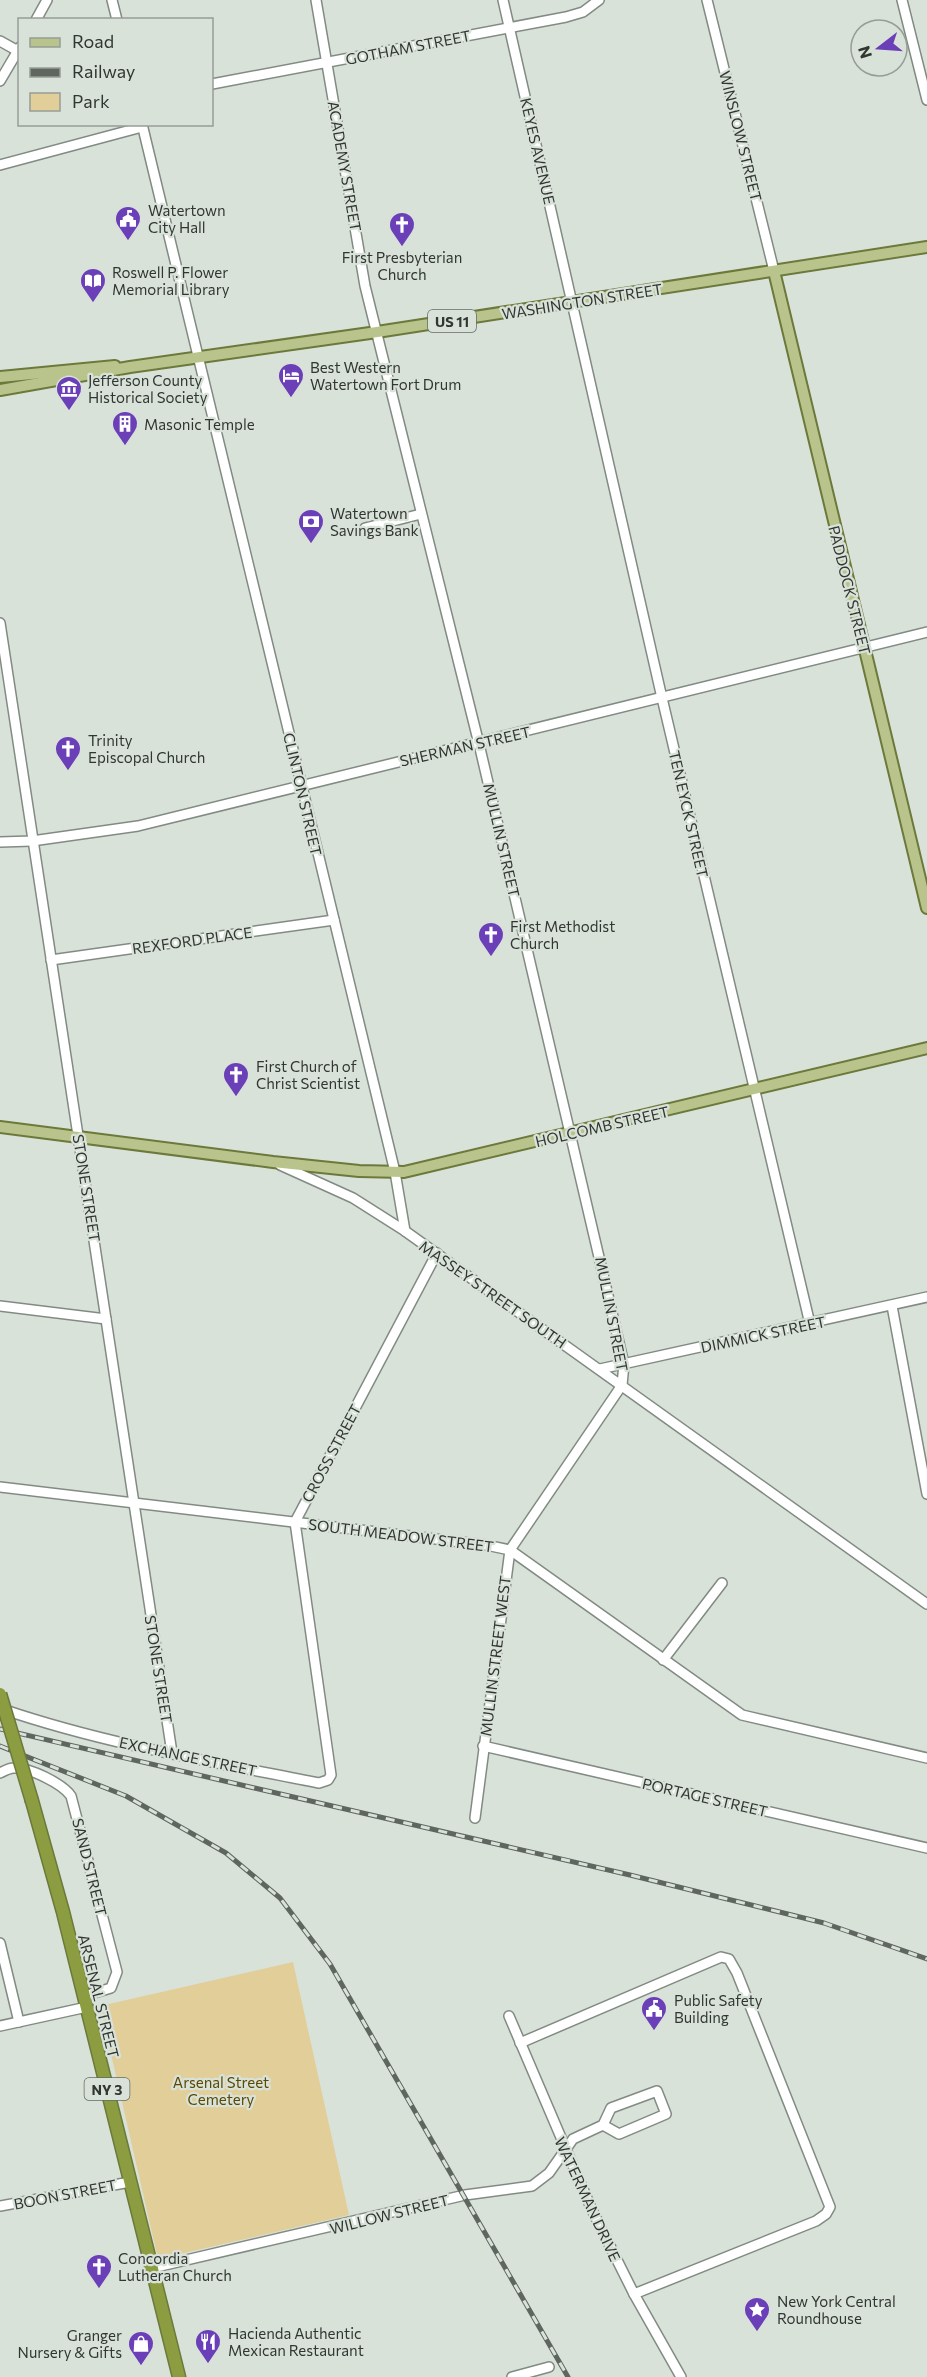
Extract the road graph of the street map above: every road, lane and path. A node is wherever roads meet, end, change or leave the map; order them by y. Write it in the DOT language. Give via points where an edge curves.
graph roads {
  1 [pos="47,0"];
  2 [pos="112,0"];
  3 [pos="316,0"];
  4 [pos="503,0"];
  5 [pos="599,0"];
  6 [pos="707,0"];
  7 [pos="902,0"];
  8 [pos="37,18"];
  9 [pos="116,18"];
  10 [pos="509,27"];
  11 [pos="0,41"];
  12 [pos="18,49"];
  13 [pos="18,51"];
  14 [pos="327,63"];
  15 [pos="0,81"];
  16 [pos="213,84"];
  17 [pos="927,100"];
  18 [pos="142,126"];
  19 [pos="0,165"];
  20 [pos="927,247"];
  21 [pos="774,271"];
  22 [pos="571,303"];
  23 [pos="377,332"];
  24 [pos="199,357"];
  25 [pos="130,366"];
  26 [pos="0,377"];
  27 [pos="0,390"];
  28 [pos="421,514"];
  29 [pos="365,528"];
  30 [pos="0,623"];
  31 [pos="927,632"];
  32 [pos="864,648"];
  33 [pos="3,657"];
  34 [pos="662,698"];
  35 [pos="479,744"];
  36 [pos="301,786"];
  37 [pos="32,841"];
  38 [pos="0,842"];
  39 [pos="927,908"];
  40 [pos="334,920"];
  41 [pos="51,960"];
  42 [pos="927,1048"];
  43 [pos="755,1090"];
  44 [pos="0,1126"];
  45 [pos="572,1134"];
  46 [pos="79,1136"];
  47 [pos="273,1162"];
  48 [pos="395,1172"];
  49 [pos="405,1231"];
  50 [pos="436,1253"];
  51 [pos="927,1297"];
  52 [pos="0,1306"];
  53 [pos="892,1306"];
  54 [pos="106,1319"];
  55 [pos="810,1324"];
  56 [pos="624,1364"];
  57 [pos="600,1369"];
  58 [pos="622,1385"];
  59 [pos="0,1487"];
  60 [pos="927,1494"];
  61 [pos="134,1502"];
  62 [pos="295,1522"];
  63 [pos="510,1550"];
  64 [pos="722,1583"];
  65 [pos="927,1604"];
  66 [pos="663,1660"];
  67 [pos="0,1694"];
  68 [pos="0,1708"];
  69 [pos="483,1746"];
  70 [pos="172,1754"];
  71 [pos="927,1758"];
  72 [pos="0,1773"];
  73 [pos="474,1818"];
  74 [pos="927,1848"];
  75 [pos="0,1943"];
  76 [pos="85,2002"];
  77 [pos="508,2016"];
  78 [pos="19,2022"];
  79 [pos="0,2026"];
  80 [pos="520,2043"];
  81 [pos="603,2125"];
  82 [pos="564,2149"];
  83 [pos="130,2182"];
  84 [pos="0,2206"];
  85 [pos="152,2268"];
  86 [pos="634,2294"];
  87 [pos="549,2367"];
  88 [pos="179,2377"];
  89 [pos="512,2377"];
  90 [pos="681,2377"];
  1 -- 8 [label="street"];
  2 -- 9 [label="street"];
  3 -- 14 [label="street, ACADEMY STREET"];
  4 -- 10 [label="street, KEYES AVENUE"];
  5 -- 10 [label="street, GOTHAM STREET" via="583,12"];
  6 -- 21 [label="street, WINSLOW STREET"];
  7 -- 17 [label="street"];
  10 -- 14 [label="street, GOTHAM STREET"];
  10 -- 22 [label="street, KEYES AVENUE"];
  11 -- 12 [label="street"];
  13 -- 15 [label="street"];
  14 -- 16 [label="street, GOTHAM STREET"];
  14 -- 23 [label="street, ACADEMY STREET" via="365,286"];
  18 -- 19 [label="street"];
  18 -- 24 [label="street, CLINTON STREET"];
  20 -- 21 [label="main road, WASHINGTON STREET / US 11"];
  21 -- 22 [label="main road, WASHINGTON STREET / US 11"];
  21 -- 32 [label="main road, PADDOCK STREET"];
  22 -- 23 [label="main road, WASHINGTON STREET / US 11"];
  22 -- 34 [label="street, TEN EYCK STREET"];
  23 -- 24 [label="main road, WASHINGTON STREET / US 11"];
  23 -- 28 [label="street, MULLIN STREET"];
  24 -- 25 [label="main road, WASHINGTON STREET / US 11"];
  24 -- 36 [label="street, CLINTON STREET"];
  25 -- 26 [label="main road, WASHINGTON STREET / US 11" via="106,365"];
  25 -- 27 [label="main road, WASHINGTON STREET / US 11"];
  28 -- 29 [label="street"];
  28 -- 35 [label="street, MULLIN STREET"];
  30 -- 33 [label="street, STONE STREET"];
  31 -- 32 [label="street, SHERMAN STREET"];
  32 -- 34 [label="street, SHERMAN STREET"];
  32 -- 39 [label="main road, PADDOCK STREET"];
  33 -- 37 [label="street, STONE STREET"];
  34 -- 35 [label="street, SHERMAN STREET"];
  34 -- 43 [label="street, TEN EYCK STREET"];
  35 -- 36 [label="street, SHERMAN STREET"];
  35 -- 45 [label="street, MULLIN STREET"];
  36 -- 37 [label="street, SHERMAN STREET" via="138,826"];
  36 -- 40 [label="street, CLINTON STREET"];
  37 -- 38 [label="street, SHERMAN STREET"];
  37 -- 41 [label="street, STONE STREET"];
  40 -- 41 [label="street, REXFORD PLACE"];
  40 -- 48 [label="street, CLINTON STREET"];
  41 -- 46 [label="street, STONE STREET"];
  42 -- 43 [label="main road, HOLCOMB STREET"];
  43 -- 45 [label="main road, HOLCOMB STREET"];
  43 -- 55 [label="street, TEN EYCK STREET"];
  44 -- 46 [label="main road, MASSEY STREET SOUTH"];
  45 -- 48 [label="main road, HOLCOMB STREET"];
  45 -- 56 [label="street, MULLIN STREET"];
  46 -- 47 [label="main road, MASSEY STREET SOUTH"];
  46 -- 54 [label="street, STONE STREET"];
  47 -- 48 [label="main road, HOLCOMB STREET"];
  47 -- 49 [label="street, MASSEY STREET SOUTH" via="319,1180"];
  48 -- 49 [label="street, CLINTON STREET"];
  49 -- 50 [label="street, MASSEY STREET SOUTH"];
  50 -- 57 [label="street, MASSEY STREET SOUTH"];
  50 -- 62 [label="street, CROSS STREET"];
  51 -- 53 [label="street, DIMMICK STREET"];
  52 -- 54 [label="street"];
  53 -- 55 [label="street, DIMMICK STREET"];
  53 -- 60 [label="street"];
  54 -- 61 [label="street, STONE STREET"];
  55 -- 56 [label="street, DIMMICK STREET"];
  56 -- 57 [label="street, DIMMICK STREET"];
  56 -- 58 [label="street, MULLIN STREET"];
  57 -- 58 [label="street, MASSEY STREET SOUTH"];
  58 -- 63 [label="street, MULLIN STREET WEST"];
  58 -- 65 [label="street, MASSEY STREET SOUTH"];
  59 -- 61 [label="street, SOUTH MEADOW STREET"];
  61 -- 62 [label="street, SOUTH MEADOW STREET"];
  61 -- 70 [label="street, STONE STREET"];
  62 -- 63 [label="street, SOUTH MEADOW STREET"];
  62 -- 70 [label="street, EXCHANGE STREET" via="331,1775 319,1783"];
  63 -- 66 [label="street, SOUTH MEADOW STREET"];
  63 -- 69 [label="street, MULLIN STREET WEST"];
  64 -- 66 [label="street"];
  66 -- 71 [label="street, SOUTH MEADOW STREET" via="742,1715"];
  67 -- 76 [label="highway, ARSENAL STREET / NY 3, bridge"];
  68 -- 70 [label="street, EXCHANGE STREET"];
  69 -- 73 [label="street, MULLIN STREET WEST"];
  69 -- 74 [label="street, PORTAGE STREET"];
  72 -- 76 [label="street, SAND STREET" via="15,1768 56,1781 72,1797 117,1972 111,1988"];
  75 -- 78 [label="street"];
  76 -- 78 [label="street"];
  76 -- 83 [label="highway, ARSENAL STREET / NY 3"];
  77 -- 80 [label="street, WATERMAN DRIVE"];
  78 -- 79 [label="street"];
  80 -- 82 [label="street, WATERMAN DRIVE"];
  80 -- 86 [label="street" via="722,1957 729,1959 737,1973 830,2207 816,2221"];
  81 -- 81 [label="street, WILLOW STREET" via="620,2134 666,2114 657,2091 611,2108"];
  81 -- 82 [label="street, WILLOW STREET" via="573,2139"];
  82 -- 85 [label="street, WILLOW STREET" via="549,2174 532,2186 465,2195"];
  82 -- 86 [label="street, WATERMAN DRIVE"];
  83 -- 84 [label="street, BOON STREET"];
  83 -- 85 [label="highway, ARSENAL STREET / NY 3"];
  85 -- 88 [label="highway, ARSENAL STREET / NY 3"];
  86 -- 90 [label="street, WATERMAN DRIVE"];
  87 -- 89 [label="street"];
}
